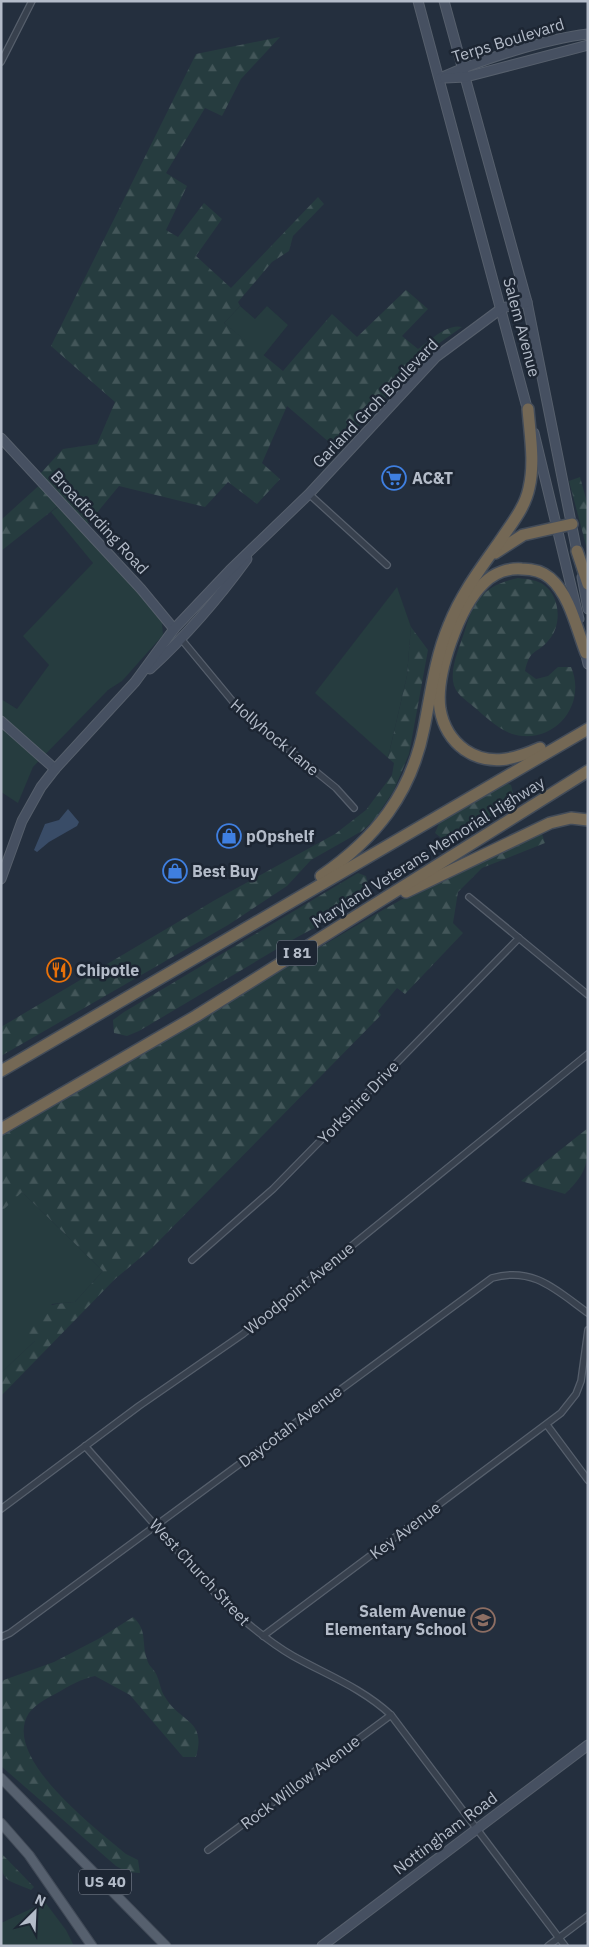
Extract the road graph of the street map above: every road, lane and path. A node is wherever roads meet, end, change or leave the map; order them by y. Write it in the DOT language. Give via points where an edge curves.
graph roads {
  1 [pos="32,1"];
  2 [pos="418,1"];
  3 [pos="444,1"];
  4 [pos="588,34"];
  5 [pos="588,44"];
  6 [pos="1,62"];
  7 [pos="464,67"];
  8 [pos="466,77"];
  9 [pos="440,78"];
  10 [pos="527,302"];
  11 [pos="502,308"];
  12 [pos="528,409"];
  13 [pos="1,438"];
  14 [pos="309,494"];
  15 [pos="572,524"];
  16 [pos="557,526"];
  17 [pos="258,545"];
  18 [pos="577,552"];
  19 [pos="488,559"];
  20 [pos="388,565"];
  21 [pos="588,584"];
  22 [pos="218,598"];
  23 [pos="588,609"];
  24 [pos="174,629"];
  25 [pos="182,640"];
  26 [pos="587,658"];
  27 [pos="155,664"];
  28 [pos="135,682"];
  29 [pos="1,721"];
  30 [pos="588,728"];
  31 [pos="55,769"];
  32 [pos="588,771"];
  33 [pos="354,808"];
  34 [pos="588,820"];
  35 [pos="1,879"];
  36 [pos="469,897"];
  37 [pos="346,922"];
  38 [pos="240,931"];
  39 [pos="519,938"];
  40 [pos="588,995"];
  41 [pos="588,1054"];
  42 [pos="1,1071"];
  43 [pos="1,1129"];
  44 [pos="192,1260"];
  45 [pos="588,1313"];
  46 [pos="588,1330"];
  47 [pos="547,1425"];
  48 [pos="85,1446"];
  49 [pos="588,1480"];
  50 [pos="1,1508"];
  51 [pos="156,1525"];
  52 [pos="262,1636"];
  53 [pos="1,1637"];
  54 [pos="391,1715"];
  55 [pos="588,1744"];
  56 [pos="1,1778"];
  57 [pos="1,1824"];
  58 [pos="477,1827"];
  59 [pos="208,1850"];
  60 [pos="588,1916"];
  61 [pos="559,1938"];
  62 [pos="92,1946"];
  63 [pos="166,1946"];
  64 [pos="322,1946"];
  65 [pos="548,1946"];
  66 [pos="565,1946"];
  1 -- 6 [label="street"];
  2 -- 9 [label="street, Salem Avenue"];
  3 -- 7 [label="street, Salem Avenue"];
  4 -- 7 [label="street, Terps Boulevard"];
  5 -- 8 [label="street, Terps Boulevard"];
  7 -- 8 [label="street, Salem Avenue"];
  7 -- 9 [label="street, Terps Boulevard"];
  8 -- 9 [label="street, Terps Boulevard"];
  8 -- 10 [label="street, Salem Avenue"];
  9 -- 11 [label="street, Salem Avenue"];
  10 -- 11 [label="street, Garland Groh Boulevard"];
  10 -- 15 [label="street, Salem Avenue"];
  11 -- 12 [label="street, Salem Avenue"];
  11 -- 14 [label="street, Garland Groh Boulevard" via="436,357"];
  12 -- 16 [label="street, Salem Avenue"];
  12 -- 19 [label="highway" via="532,465 529,490 520,512"];
  13 -- 24 [label="street, Broadfording Road"];
  14 -- 17 [label="street, Garland Groh Boulevard"];
  14 -- 20 [label="street"];
  15 -- 16 [label="highway"];
  15 -- 18 [label="street, Salem Avenue"];
  16 -- 19 [label="highway" via="523,536"];
  16 -- 26 [label="street, Salem Avenue"];
  17 -- 22 [label="street, Garland Groh Boulevard"];
  17 -- 24 [label="street, Garland Groh Boulevard"];
  18 -- 21 [label="highway"];
  18 -- 23 [label="street, Salem Avenue"];
  19 -- 38 [label="highway" via="460,601 444,636 418,753 410,776 389,812 377,829 348,856"];
  22 -- 24 [label="street"];
  22 -- 25 [label="street, Garland Groh Boulevard"];
  24 -- 27 [label="street"];
  24 -- 28 [label="street, Garland Groh Boulevard"];
  25 -- 27 [label="street, Garland Groh Boulevard"];
  25 -- 33 [label="street, Hollyhock Lane" via="239,709 336,788"];
  26 -- 30 [label="highway" via="565,598 550,578 530,569 500,572 477,590 459,623 442,678 440,708 446,729 454,740 474,755 498,761 525,755"];
  27 -- 28 [label="street, Garland Groh Boulevard"];
  28 -- 31 [label="street, Garland Groh Boulevard"];
  29 -- 31 [label="street"];
  30 -- 38 [label="highway, Maryland Veterans Memorial Highway"];
  31 -- 35 [label="street, Garland Groh Boulevard" via="32,800"];
  32 -- 37 [label="highway, Maryland Veterans Memorial Highway / I 81"];
  34 -- 37 [label="highway" via="571,818 550,823"];
  36 -- 39 [label="street"];
  37 -- 43 [label="highway, Maryland Veterans Memorial Highway / I 81" via="196,1016"];
  38 -- 42 [label="highway, Maryland Veterans Memorial Highway"];
  39 -- 40 [label="street"];
  39 -- 44 [label="street, Yorkshire Drive" via="273,1189"];
  41 -- 48 [label="street, Woodpoint Avenue" via="243,1334"];
  45 -- 51 [label="street, Daycotah Avenue" via="535,1277 513,1274 492,1278"];
  46 -- 47 [label="street, Key Avenue" via="584,1368 576,1394"];
  47 -- 49 [label="street"];
  47 -- 52 [label="street, Key Avenue"];
  48 -- 50 [label="street, Woodpoint Avenue"];
  48 -- 51 [label="street, West Church Street"];
  51 -- 52 [label="street, West Church Street" via="223,1602"];
  51 -- 53 [label="street, Daycotah Avenue"];
  52 -- 54 [label="street, West Church Street" via="292,1656 366,1694"];
  54 -- 58 [label="street, West Church Street"];
  54 -- 59 [label="street, Rock Willow Avenue"];
  55 -- 58 [label="street, Nottingham Road"];
  56 -- 63 [label="main road, US 40"];
  57 -- 62 [label="main road, US 40" via="28,1856"];
  58 -- 61 [label="street, West Church Street"];
  58 -- 64 [label="street, Nottingham Road"];
  60 -- 61 [label="street"];
  61 -- 65 [label="street"];
  61 -- 66 [label="street, West Church Street"];
}
